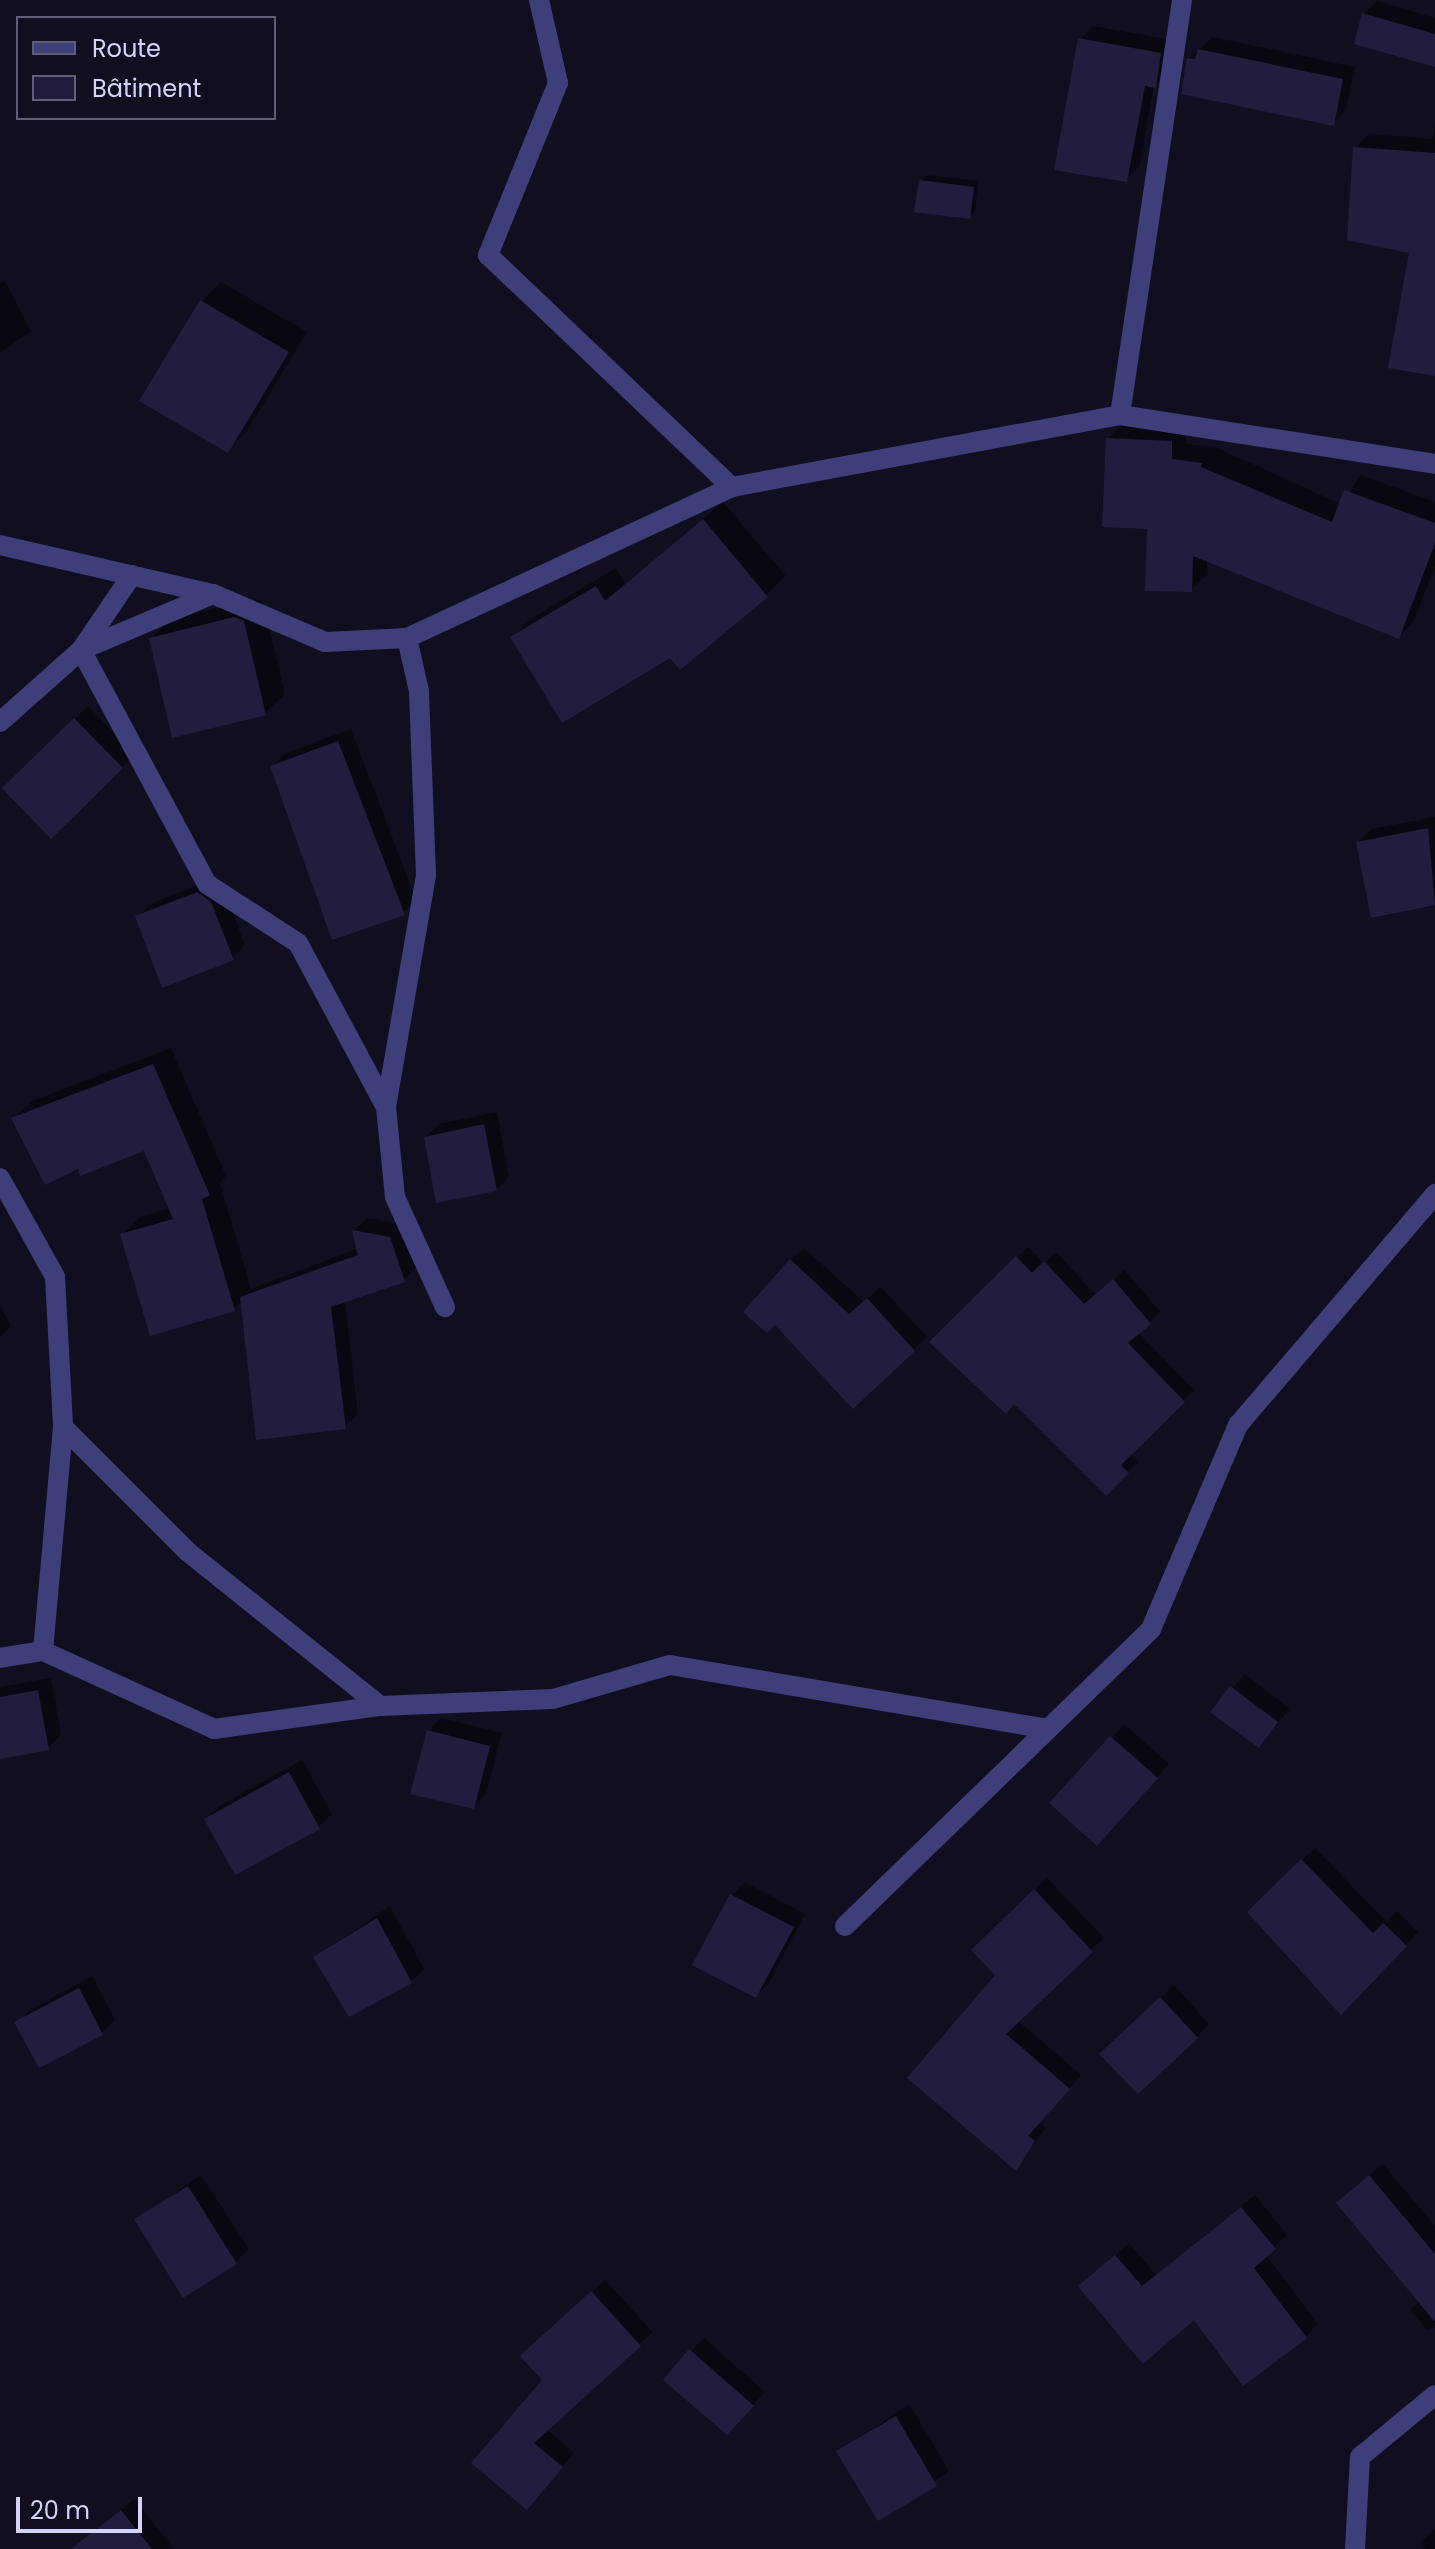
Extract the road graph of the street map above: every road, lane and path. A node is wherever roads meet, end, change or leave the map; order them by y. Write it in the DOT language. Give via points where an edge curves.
graph roads {
  1 [pos="539,0"];
  2 [pos="1182,0"];
  3 [pos="1120,415"];
  4 [pos="1435,464"];
  5 [pos="732,487"];
  6 [pos="0,545"];
  7 [pos="132,575"];
  8 [pos="213,594"];
  9 [pos="407,638"];
  10 [pos="81,650"];
  11 [pos="0,722"];
  12 [pos="386,1107"];
  13 [pos="0,1178"];
  14 [pos="1435,1194"];
  15 [pos="445,1307"];
  16 [pos="63,1427"];
  17 [pos="43,1651"];
  18 [pos="0,1658"];
  19 [pos="380,1706"];
  20 [pos="1048,1729"];
  21 [pos="845,1926"];
  22 [pos="1435,2395"];
  23 [pos="1355,2549"];
  1 -- 5 [label="street" via="558,83 488,255"];
  2 -- 3 [label="street"];
  3 -- 4 [label="street"];
  3 -- 5 [label="street"];
  5 -- 9 [label="street"];
  6 -- 7 [label="street"];
  7 -- 8 [label="street"];
  7 -- 10 [label="street"];
  8 -- 9 [label="street" via="325,642"];
  8 -- 10 [label="street"];
  9 -- 12 [label="street" via="419,691 426,875"];
  10 -- 11 [label="street"];
  10 -- 12 [label="street" via="207,884 298,943"];
  12 -- 15 [label="street" via="395,1197"];
  13 -- 16 [label="street" via="55,1277"];
  14 -- 20 [label="street" via="1238,1425 1151,1629"];
  16 -- 17 [label="street"];
  16 -- 19 [label="street" via="188,1552"];
  17 -- 18 [label="street"];
  17 -- 19 [label="street" via="214,1729"];
  19 -- 20 [label="street" via="553,1699 670,1665"];
  20 -- 21 [label="street"];
  22 -- 23 [label="street" via="1360,2457"];
}
